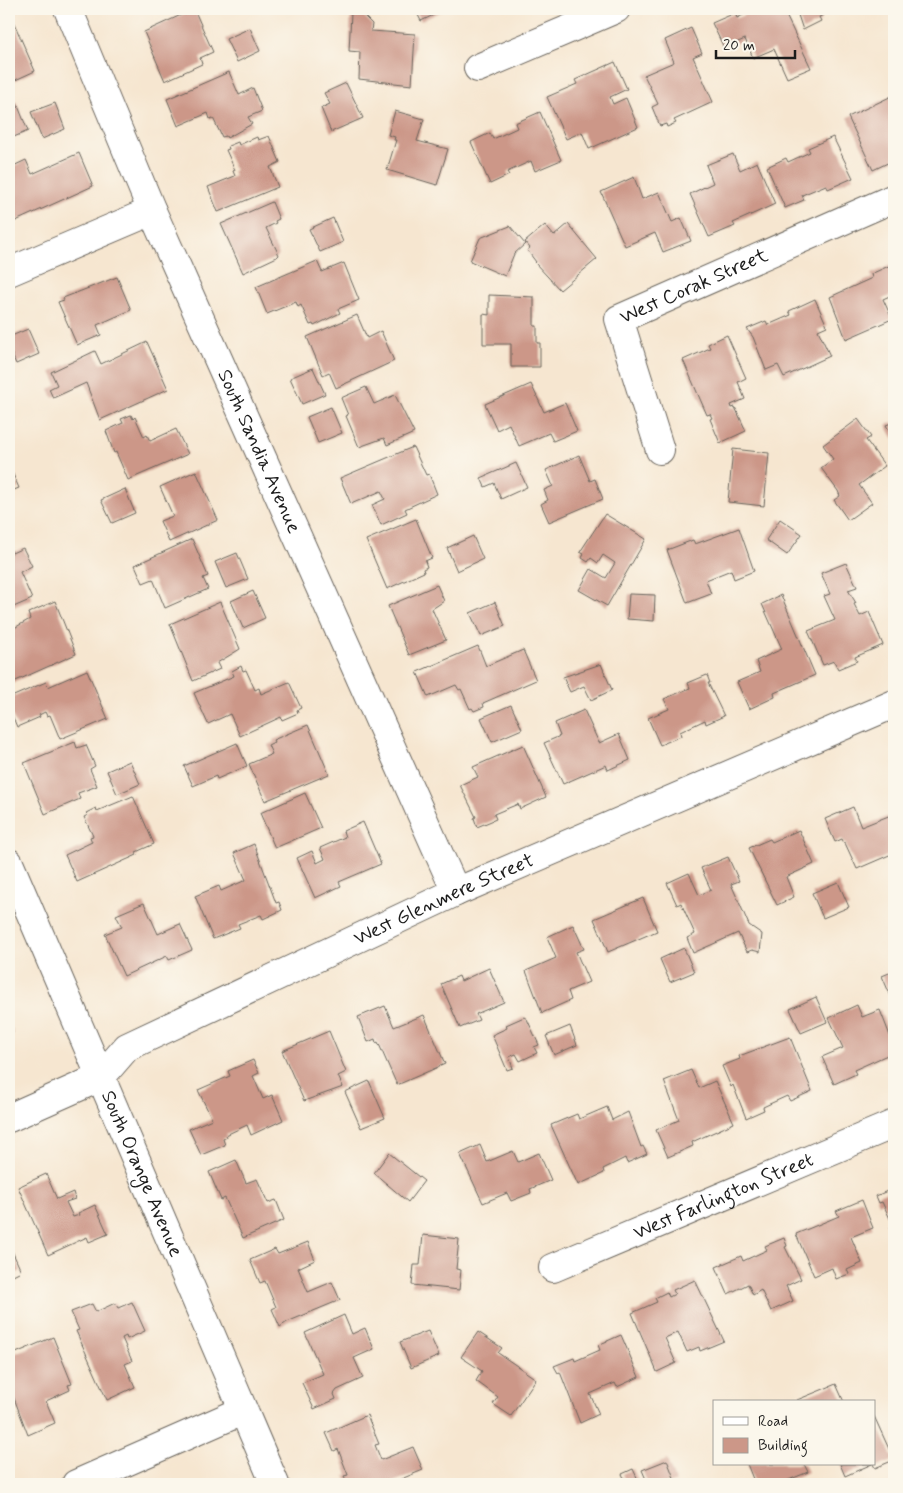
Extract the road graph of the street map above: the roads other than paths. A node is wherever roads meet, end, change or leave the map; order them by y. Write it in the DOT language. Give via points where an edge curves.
graph roads {
  1 [pos="68,9"];
  2 [pos="616,9"];
  3 [pos="478,68"];
  4 [pos="894,198"];
  5 [pos="152,211"];
  6 [pos="9,272"];
  7 [pos="660,450"];
  8 [pos="894,704"];
  9 [pos="9,863"];
  10 [pos="456,892"];
  11 [pos="102,1077"];
  12 [pos="9,1118"];
  13 [pos="894,1124"];
  14 [pos="553,1268"];
  15 [pos="242,1411"];
  16 [pos="76,1484"];
  17 [pos="274,1484"];
  1 -- 5 [label="street, South Sandia Avenue"];
  2 -- 3 [label="street"];
  4 -- 7 [label="street, West Corak Street" via="618,319"];
  5 -- 6 [label="street"];
  5 -- 10 [label="street, South Sandia Avenue"];
  8 -- 10 [label="street, West Glenmere Street"];
  9 -- 11 [label="street, South Orange Avenue"];
  10 -- 11 [label="street, West Glenmere Street" via="127,1047"];
  11 -- 12 [label="street, West Glenmere Street"];
  11 -- 15 [label="street, South Orange Avenue"];
  13 -- 14 [label="street, West Farlington Street"];
  15 -- 16 [label="street"];
  15 -- 17 [label="street, South Orange Avenue"];
}
